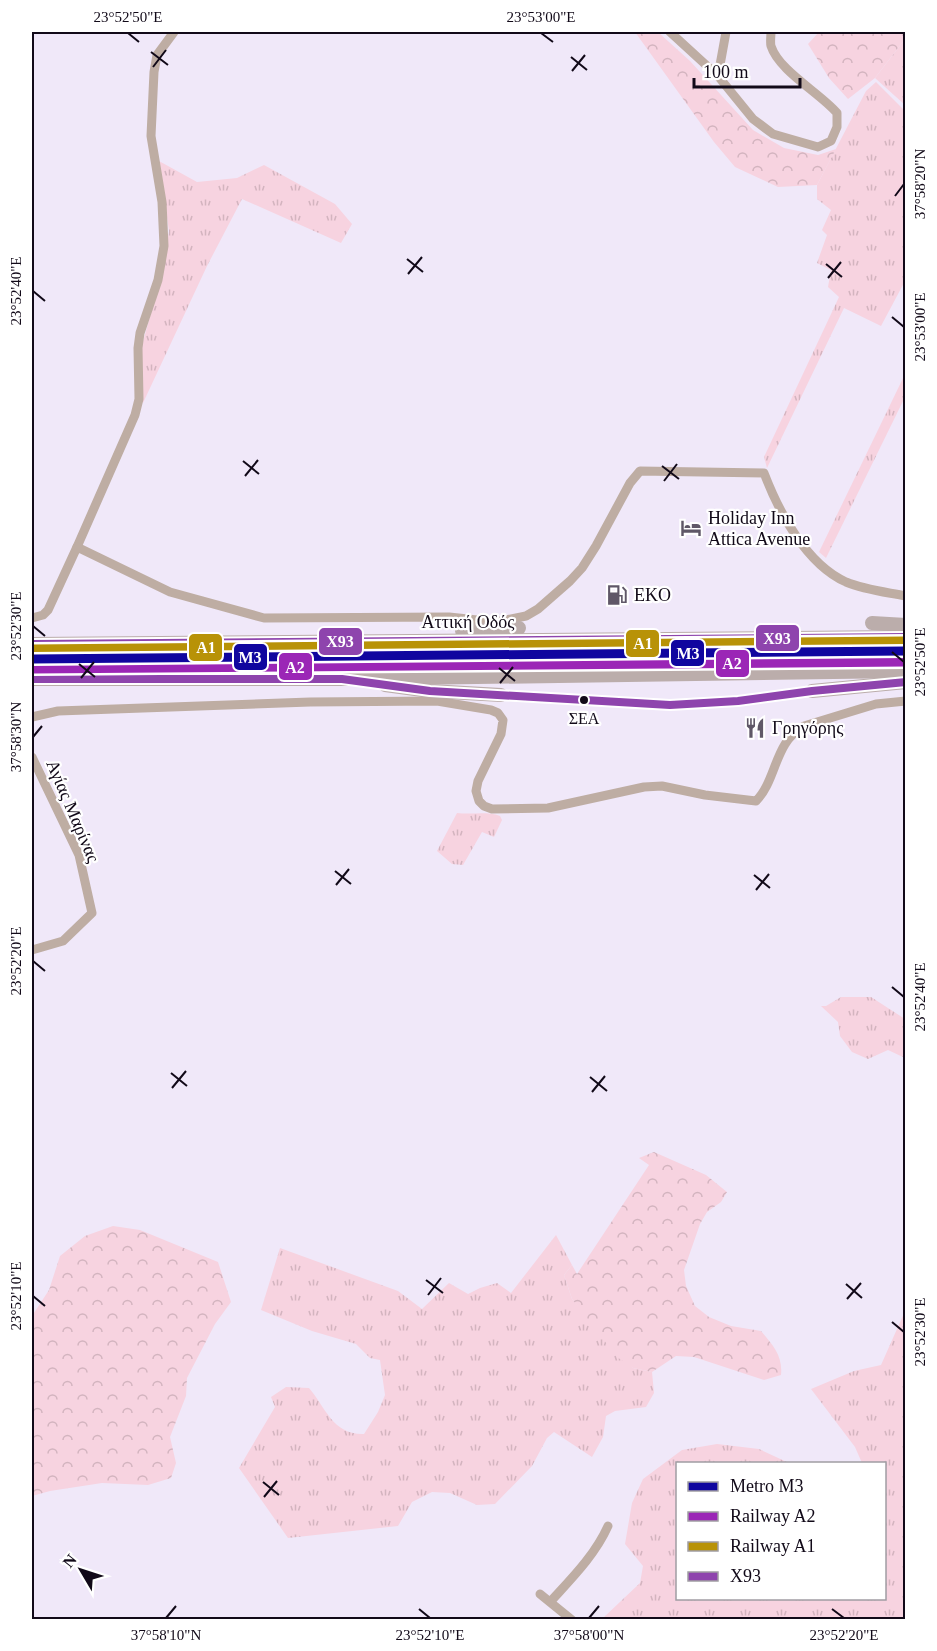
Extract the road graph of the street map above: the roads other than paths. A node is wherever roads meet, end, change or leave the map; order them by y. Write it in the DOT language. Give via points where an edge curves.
graph roads {
  1 [pos="174,32"];
  2 [pos="670,32"];
  3 [pos="726,32"];
  4 [pos="771,32"];
  5 [pos="718,76"];
  6 [pos="77,547"];
  7 [pos="906,596"];
  8 [pos="32,618"];
  9 [pos="872,623"];
  10 [pos="906,625"];
  11 [pos="519,628"];
  12 [pos="906,637"];
  13 [pos="256,641"];
  14 [pos="32,644"];
  15 [pos="906,671"];
  16 [pos="342,678"];
  17 [pos="32,679"];
  18 [pos="906,682"];
  19 [pos="812,691"];
  20 [pos="501,695"];
  21 [pos="906,701"];
  22 [pos="32,717"];
  23 [pos="32,757"];
  24 [pos="32,950"];
  25 [pos="608,1526"];
  26 [pos="540,1594"];
  27 [pos="551,1601"];
  28 [pos="572,1620"];
  1 -- 6 [label="street" via="157,55 154,72 151,136 162,202 164,246 158,280 140,333 139,399"];
  2 -- 5 [label="street"];
  3 -- 5 [label="street"];
  4 -- 5 [label="street" via="771,46 779,58 802,84 837,113 831,141 818,147 773,134 753,119"];
  6 -- 7 [label="street" via="170,592 264,618 449,617 496,622 526,616 570,581 582,568 640,471 764,473 787,523 825,568 846,582"];
  6 -- 8 [label="street" via="48,610"];
  9 -- 10 [label="highway"];
  11 -- 13 [label="highway" via="315,634"];
  12 -- 13 [label="highway, Αττική Οδός"];
  13 -- 14 [label="highway, Αττική Οδός"];
  15 -- 16 [label="highway"];
  16 -- 17 [label="highway"];
  16 -- 20 [label="highway" via="430,691"];
  18 -- 19 [label="highway"];
  21 -- 22 [label="street" via="876,704 794,731 756,801 662,786 548,808 504,809 484,806 476,792 501,734 502,720 498,713 474,706 437,701 310,702 58,711"];
  23 -- 24 [label="street, Αγίας Μαρίνας" via="78,855 92,913 63,941"];
  25 -- 27 [label="street" via="590,1556"];
  26 -- 27 [label="street"];
  27 -- 28 [label="street"];
}
